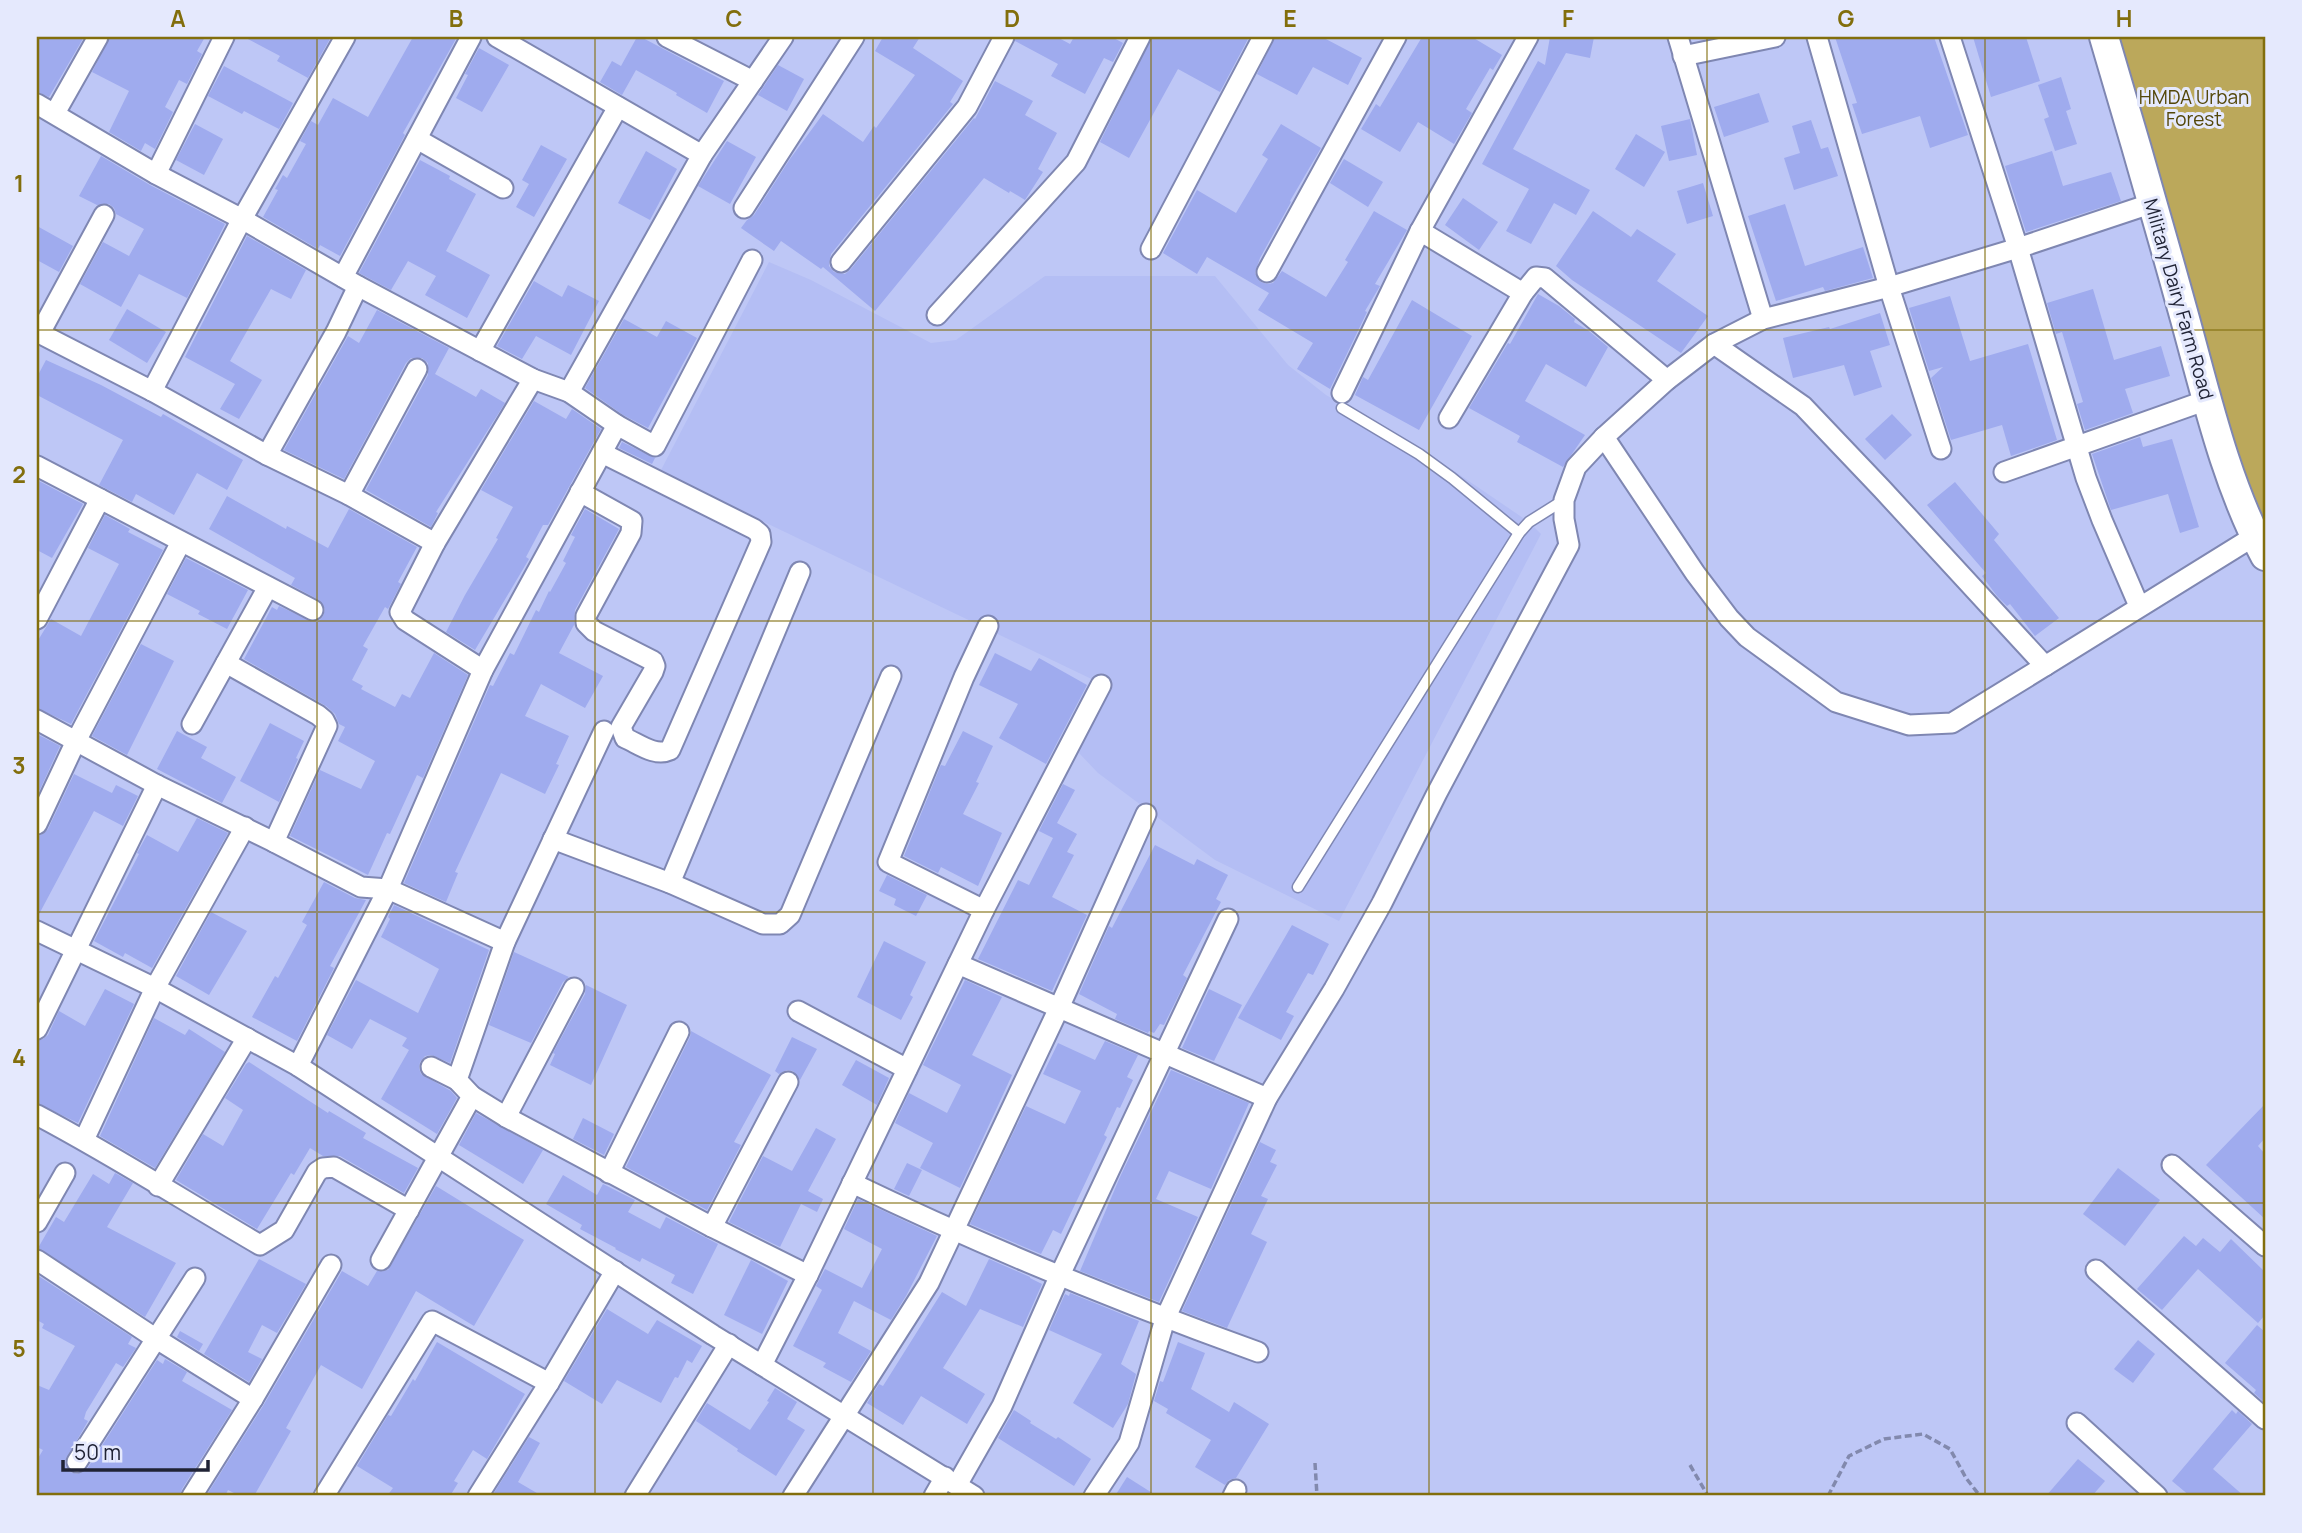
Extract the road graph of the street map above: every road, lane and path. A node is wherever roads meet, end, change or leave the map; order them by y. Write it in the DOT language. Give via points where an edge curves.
graph roads {
  1 [pos="99,37"];
  2 [pos="224,37"];
  3 [pos="345,37"];
  4 [pos="471,37"];
  5 [pos="497,37"];
  6 [pos="667,37"];
  7 [pos="783,37"];
  8 [pos="854,37"];
  9 [pos="1004,37"];
  10 [pos="1140,37"];
  11 [pos="1263,37"];
  12 [pos="1396,37"];
  13 [pos="1528,37"];
  14 [pos="1678,37"];
  15 [pos="1775,37"];
  16 [pos="1817,37"];
  17 [pos="1950,37"];
  18 [pos="2104,37"];
  19 [pos="1683,56"];
  20 [pos="753,81"];
  21 [pos="37,104"];
  22 [pos="618,107"];
  23 [pos="55,113"];
  24 [pos="417,139"];
  25 [pos="702,155"];
  26 [pos="156,174"];
  27 [pos="503,188"];
  28 [pos="2153,203"];
  29 [pos="744,208"];
  30 [pos="104,215"];
  31 [pos="242,219"];
  32 [pos="1420,231"];
  33 [pos="2018,248"];
  34 [pos="1151,249"];
  35 [pos="752,260"];
  36 [pos="841,262"];
  37 [pos="1268,272"];
  38 [pos="351,282"];
  39 [pos="1889,287"];
  40 [pos="1523,293"];
  41 [pos="937,315"];
  42 [pos="1763,319"];
  43 [pos="39,333"];
  44 [pos="1714,344"];
  45 [pos="480,351"];
  46 [pos="417,369"];
  47 [pos="533,379"];
  48 [pos="1667,380"];
  49 [pos="152,391"];
  50 [pos="569,392"];
  51 [pos="2207,400"];
  52 [pos="1342,401"];
  53 [pos="1449,418"];
  54 [pos="617,425"];
  55 [pos="1604,437"];
  56 [pos="2077,446"];
  57 [pos="1941,449"];
  58 [pos="602,453"];
  59 [pos="267,455"];
  60 [pos="37,466"];
  61 [pos="2004,472"];
  62 [pos="580,492"];
  63 [pos="349,495"];
  64 [pos="100,499"];
  65 [pos="1564,500"];
  66 [pos="1519,533"];
  67 [pos="181,542"];
  68 [pos="435,543"];
  69 [pos="2259,546"];
  70 [pos="800,572"];
  71 [pos="268,587"];
  72 [pos="2139,606"];
  73 [pos="313,610"];
  74 [pos="37,619"];
  75 [pos="988,626"];
  76 [pos="226,663"];
  77 [pos="2045,666"];
  78 [pos="483,670"];
  79 [pos="891,676"];
  80 [pos="1101,685"];
  81 [pos="37,720"];
  82 [pos="191,724"];
  83 [pos="604,731"];
  84 [pos="76,741"];
  85 [pos="157,785"];
  86 [pos="1146,814"];
  87 [pos="37,824"];
  88 [pos="245,827"];
  89 [pos="553,839"];
  90 [pos="274,842"];
  91 [pos="670,883"];
  92 [pos="1298,887"];
  93 [pos="388,889"];
  94 [pos="984,910"];
  95 [pos="1228,919"];
  96 [pos="37,931"];
  97 [pos="505,943"];
  98 [pos="74,950"];
  99 [pos="958,964"];
  100 [pos="155,988"];
  101 [pos="574,988"];
  102 [pos="1059,1008"];
  103 [pos="798,1012"];
  104 [pos="37,1028"];
  105 [pos="679,1032"];
  106 [pos="247,1038"];
  107 [pos="1165,1055"];
  108 [pos="298,1066"];
  109 [pos="431,1068"];
  110 [pos="907,1069"];
  111 [pos="457,1080"];
  112 [pos="788,1082"];
  113 [pos="472,1096"];
  114 [pos="1267,1098"];
  115 [pos="37,1115"];
  116 [pos="506,1117"];
  117 [pos="84,1140"];
  118 [pos="439,1157"];
  119 [pos="2172,1165"];
  120 [pos="609,1172"];
  121 [pos="65,1173"];
  122 [pos="852,1183"];
  123 [pos="158,1186"];
  124 [pos="409,1210"];
  125 [pos="37,1222"];
  126 [pos="712,1227"];
  127 [pos="953,1231"];
  128 [pos="2265,1246"];
  129 [pos="37,1260"];
  130 [pos="380,1261"];
  131 [pos="331,1265"];
  132 [pos="2096,1270"];
  133 [pos="615,1271"];
  134 [pos="808,1275"];
  135 [pos="1059,1277"];
  136 [pos="195,1278"];
  137 [pos="1165,1319"];
  138 [pos="155,1338"];
  139 [pos="729,1345"];
  140 [pos="1258,1352"];
  141 [pos="762,1365"];
  142 [pos="550,1383"];
  143 [pos="253,1399"];
  144 [pos="844,1416"];
  145 [pos="2265,1419"];
  146 [pos="2077,1423"];
  147 [pos="77,1462"];
  148 [pos="1315,1464"];
  149 [pos="1690,1465"];
  150 [pos="951,1481"];
  151 [pos="192,1496"];
  152 [pos="324,1496"];
  153 [pos="478,1496"];
  154 [pos="635,1496"];
  155 [pos="793,1496"];
  156 [pos="934,1496"];
  157 [pos="974,1496"];
  158 [pos="1094,1496"];
  159 [pos="1317,1496"];
  160 [pos="1708,1496"];
  161 [pos="1828,1496"];
  162 [pos="1980,1496"];
  163 [pos="2157,1496"];
  1 -- 23 [label="street"];
  2 -- 26 [label="street"];
  3 -- 31 [label="street"];
  4 -- 24 [label="street"];
  5 -- 22 [label="street"];
  6 -- 20 [label="street"];
  7 -- 20 [label="street"];
  8 -- 29 [label="street"];
  9 -- 36 [label="street" via="967,107"];
  10 -- 41 [label="street" via="1076,162"];
  11 -- 34 [label="street"];
  12 -- 37 [label="street"];
  13 -- 32 [label="street"];
  14 -- 19 [label="street"];
  15 -- 19 [label="street"];
  16 -- 39 [label="street"];
  17 -- 33 [label="street"];
  18 -- 28 [label="main road, Military Dairy Farm Road"];
  19 -- 42 [label="street"];
  20 -- 25 [label="street"];
  21 -- 23 [label="street"];
  22 -- 25 [label="street"];
  22 -- 45 [label="street"];
  23 -- 26 [label="street"];
  24 -- 27 [label="street"];
  24 -- 38 [label="street"];
  25 -- 50 [label="street"];
  26 -- 31 [label="street"];
  28 -- 33 [label="street"];
  28 -- 51 [label="main road, Military Dairy Farm Road"];
  30 -- 43 [label="street"];
  31 -- 38 [label="street"];
  31 -- 49 [label="street"];
  32 -- 40 [label="street"];
  32 -- 52 [label="street"];
  33 -- 39 [label="street"];
  33 -- 56 [label="street"];
  35 -- 54 [label="street" via="656,446"];
  38 -- 45 [label="street"];
  38 -- 59 [label="street" via="336,331"];
  39 -- 42 [label="street"];
  39 -- 57 [label="street"];
  40 -- 48 [label="street" via="1536,277 1545,278"];
  40 -- 53 [label="street"];
  42 -- 44 [label="street"];
  43 -- 49 [label="street"];
  44 -- 48 [label="street"];
  44 -- 77 [label="street" via="1803,406"];
  45 -- 47 [label="street"];
  46 -- 63 [label="street"];
  47 -- 50 [label="street"];
  47 -- 68 [label="street"];
  48 -- 55 [label="street"];
  49 -- 59 [label="street"];
  50 -- 54 [label="street"];
  51 -- 56 [label="street"];
  51 -- 69 [label="main road, Military Dairy Farm Road" via="2242,510"];
  52 -- 66 [label="lane" via="1452,478"];
  54 -- 58 [label="street"];
  55 -- 65 [label="street" via="1577,467"];
  55 -- 77 [label="street" via="1729,618 1747,637 1836,702 1909,724 1952,723"];
  56 -- 61 [label="street"];
  56 -- 72 [label="street" via="2085,478"];
  58 -- 62 [label="street"];
  58 -- 62 [label="street" via="760,534 761,542 670,750 664,753 625,738 621,727 653,672 653,661 586,623 631,533 632,521"];
  59 -- 63 [label="street"];
  60 -- 64 [label="street"];
  62 -- 78 [label="street"];
  63 -- 68 [label="street"];
  64 -- 67 [label="street"];
  64 -- 74 [label="street"];
  65 -- 66 [label="lane"];
  65 -- 114 [label="street" via="1569,545 1382,903"];
  66 -- 92 [label="lane"];
  67 -- 71 [label="street"];
  67 -- 84 [label="street"];
  68 -- 78 [label="street" via="400,612 405,620"];
  69 -- 72 [label="street"];
  70 -- 91 [label="street"];
  71 -- 73 [label="street"];
  71 -- 76 [label="street"];
  72 -- 77 [label="street"];
  75 -- 94 [label="street" via="888,862"];
  76 -- 82 [label="street"];
  76 -- 90 [label="street" via="313,713 327,726"];
  78 -- 93 [label="street"];
  79 -- 91 [label="street" via="790,915 780,924 763,924"];
  80 -- 94 [label="street"];
  81 -- 84 [label="street"];
  83 -- 89 [label="street"];
  84 -- 85 [label="street"];
  84 -- 87 [label="street"];
  85 -- 88 [label="street"];
  85 -- 98 [label="street"];
  86 -- 102 [label="street"];
  88 -- 90 [label="street"];
  88 -- 100 [label="street"];
  89 -- 91 [label="street"];
  89 -- 97 [label="street"];
  90 -- 93 [label="street" via="361,887"];
  93 -- 97 [label="street"];
  93 -- 108 [label="street"];
  94 -- 99 [label="street"];
  95 -- 107 [label="street"];
  96 -- 98 [label="street"];
  97 -- 111 [label="street"];
  98 -- 100 [label="street"];
  98 -- 104 [label="street"];
  99 -- 102 [label="street"];
  99 -- 110 [label="street"];
  100 -- 106 [label="street"];
  100 -- 117 [label="street"];
  101 -- 116 [label="street"];
  102 -- 107 [label="street"];
  102 -- 127 [label="street"];
  103 -- 110 [label="street"];
  105 -- 120 [label="street"];
  106 -- 108 [label="street"];
  106 -- 123 [label="street"];
  107 -- 114 [label="street"];
  107 -- 135 [label="street"];
  108 -- 118 [label="street"];
  109 -- 111 [label="street"];
  110 -- 122 [label="street"];
  111 -- 113 [label="street"];
  112 -- 126 [label="street"];
  113 -- 116 [label="street"];
  113 -- 118 [label="street"];
  114 -- 137 [label="street"];
  115 -- 117 [label="street"];
  116 -- 120 [label="street"];
  117 -- 123 [label="street"];
  118 -- 124 [label="street"];
  118 -- 133 [label="street"];
  119 -- 128 [label="street"];
  120 -- 126 [label="street"];
  121 -- 125 [label="street"];
  122 -- 127 [label="street"];
  122 -- 134 [label="street"];
  123 -- 124 [label="street" via="260,1245 284,1230 323,1168 334,1167"];
  124 -- 130 [label="street"];
  126 -- 134 [label="street"];
  127 -- 135 [label="street"];
  127 -- 144 [label="street" via="929,1283"];
  129 -- 138 [label="street"];
  131 -- 143 [label="street"];
  132 -- 145 [label="street"];
  133 -- 139 [label="street"];
  133 -- 142 [label="street"];
  134 -- 141 [label="street"];
  135 -- 137 [label="street"];
  135 -- 150 [label="street" via="1002,1406"];
  136 -- 138 [label="street"];
  137 -- 140 [label="street"];
  137 -- 158 [label="street" via="1129,1443"];
  138 -- 143 [label="street"];
  138 -- 147 [label="street"];
  139 -- 141 [label="street"];
  139 -- 154 [label="street"];
  141 -- 144 [label="street"];
  142 -- 152 [label="street" via="432,1321"];
  142 -- 153 [label="street"];
  143 -- 151 [label="street"];
  144 -- 150 [label="street"];
  144 -- 155 [label="street"];
  146 -- 163 [label="street"];
  148 -- 159 [label="path"];
  149 -- 160 [label="path"];
  150 -- 156 [label="street"];
  150 -- 157 [label="street"];
  161 -- 162 [label="path" via="1849,1456 1884,1439 1923,1434 1950,1449"];
}
